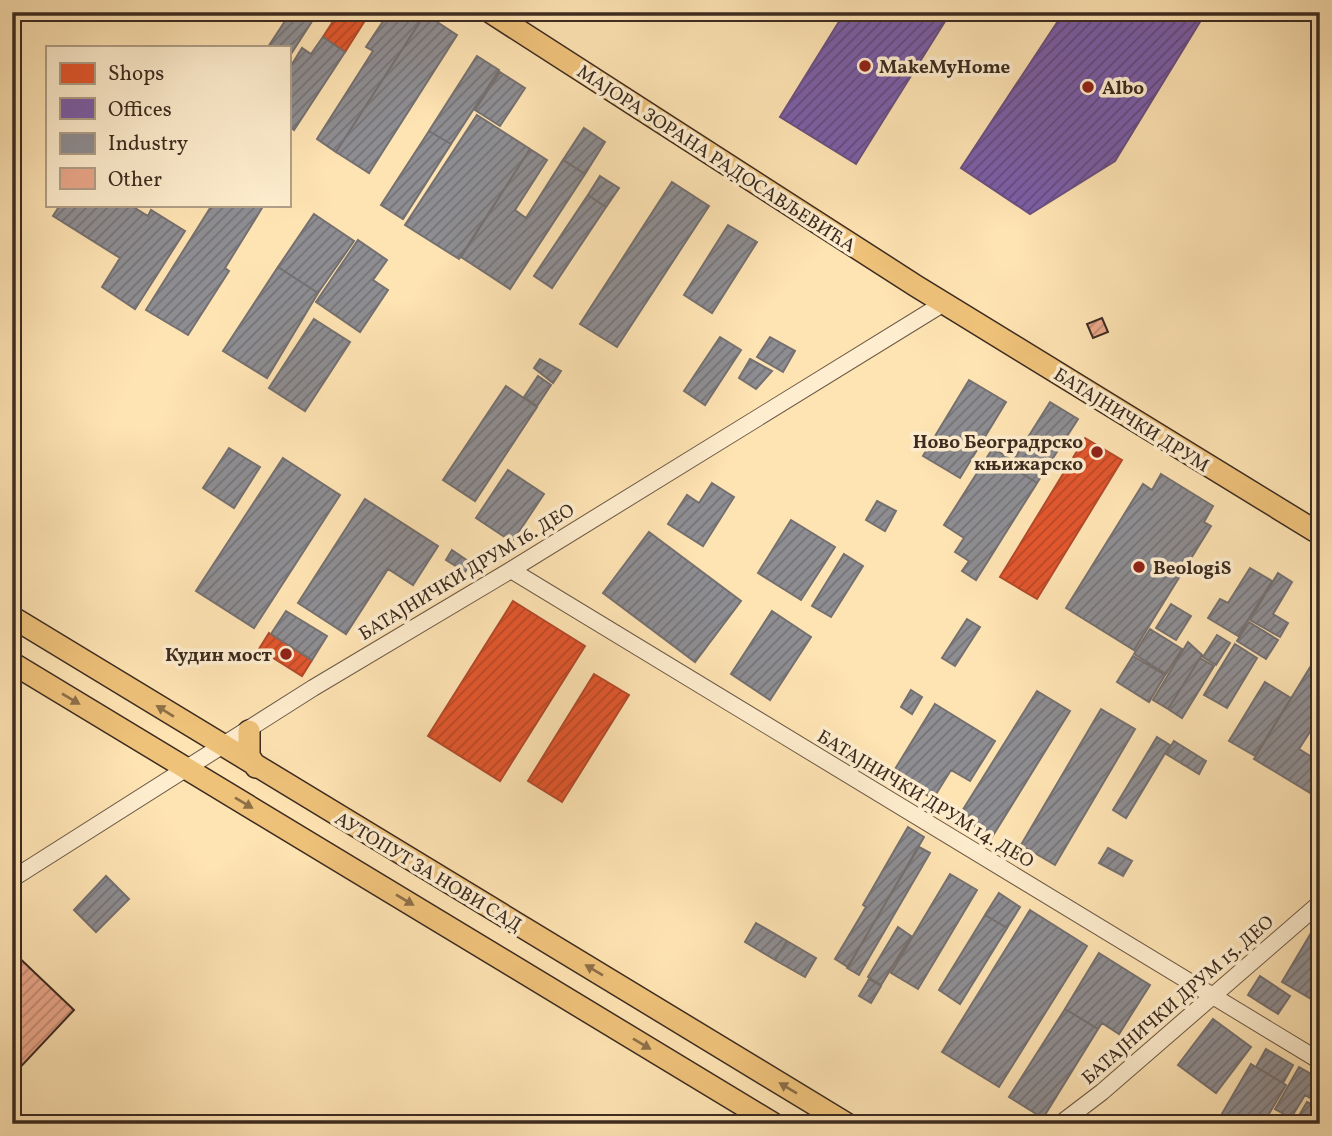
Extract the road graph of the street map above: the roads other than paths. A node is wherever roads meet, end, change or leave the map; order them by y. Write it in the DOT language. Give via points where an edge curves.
graph roads {
  1 [pos="490,12"];
  2 [pos="944,303"];
  3 [pos="1320,534"];
  4 [pos="511,570"];
  5 [pos="12,617"];
  6 [pos="12,663"];
  7 [pos="249,731"];
  8 [pos="223,747"];
  9 [pos="256,767"];
  10 [pos="186,768"];
  11 [pos="12,879"];
  12 [pos="1320,903"];
  13 [pos="1211,996"];
  14 [pos="1320,1062"];
  15 [pos="774,1124"];
  16 [pos="847,1124"];
  17 [pos="1060,1124"];
  1 -- 2 [label="main road, МАЈОРА ЗОРАНА РАДОСАВЉЕВИЋА"];
  2 -- 3 [label="main road, БАТАЈНИЧКИ ДРУМ"];
  2 -- 4 [label="street, БАТАЈНИЧКИ ДРУМ 16. ДЕО"];
  4 -- 7 [label="street, БАТАЈНИЧКИ ДРУМ 16. ДЕО"];
  4 -- 13 [label="street, БАТАЈНИЧКИ ДРУМ 14. ДЕО"];
  8 -- 5 [label="main road, АУТОПУТ ЗА НОВИ САД, one-way"];
  6 -- 10 [label="main road, АУТОПУТ ЗА НОВИ САД, one-way"];
  7 -- 8 [label="street, БАТАЈНИЧКИ ДРУМ 16. ДЕО"];
  7 -- 9 [label="main road" via="250,756"];
  8 -- 9 [label="main road, АУТОПУТ ЗА НОВИ САД"];
  8 -- 10 [label="street, БАТАЈНИЧКИ ДРУМ 16. ДЕО"];
  16 -- 9 [label="main road, АУТОПУТ ЗА НОВИ САД, one-way"];
  10 -- 11 [label="street, БАТАЈНИЧКИ ДРУМ 16. ДЕО"];
  10 -- 15 [label="main road, АУТОПУТ ЗА НОВИ САД, one-way"];
  12 -- 13 [label="street, БАТАЈНИЧКИ ДРУМ 15. ДЕО"];
  13 -- 14 [label="street, БАТАЈНИЧКИ ДРУМ 14. ДЕО"];
  13 -- 17 [label="street, БАТАЈНИЧКИ ДРУМ 15. ДЕО"];
}
